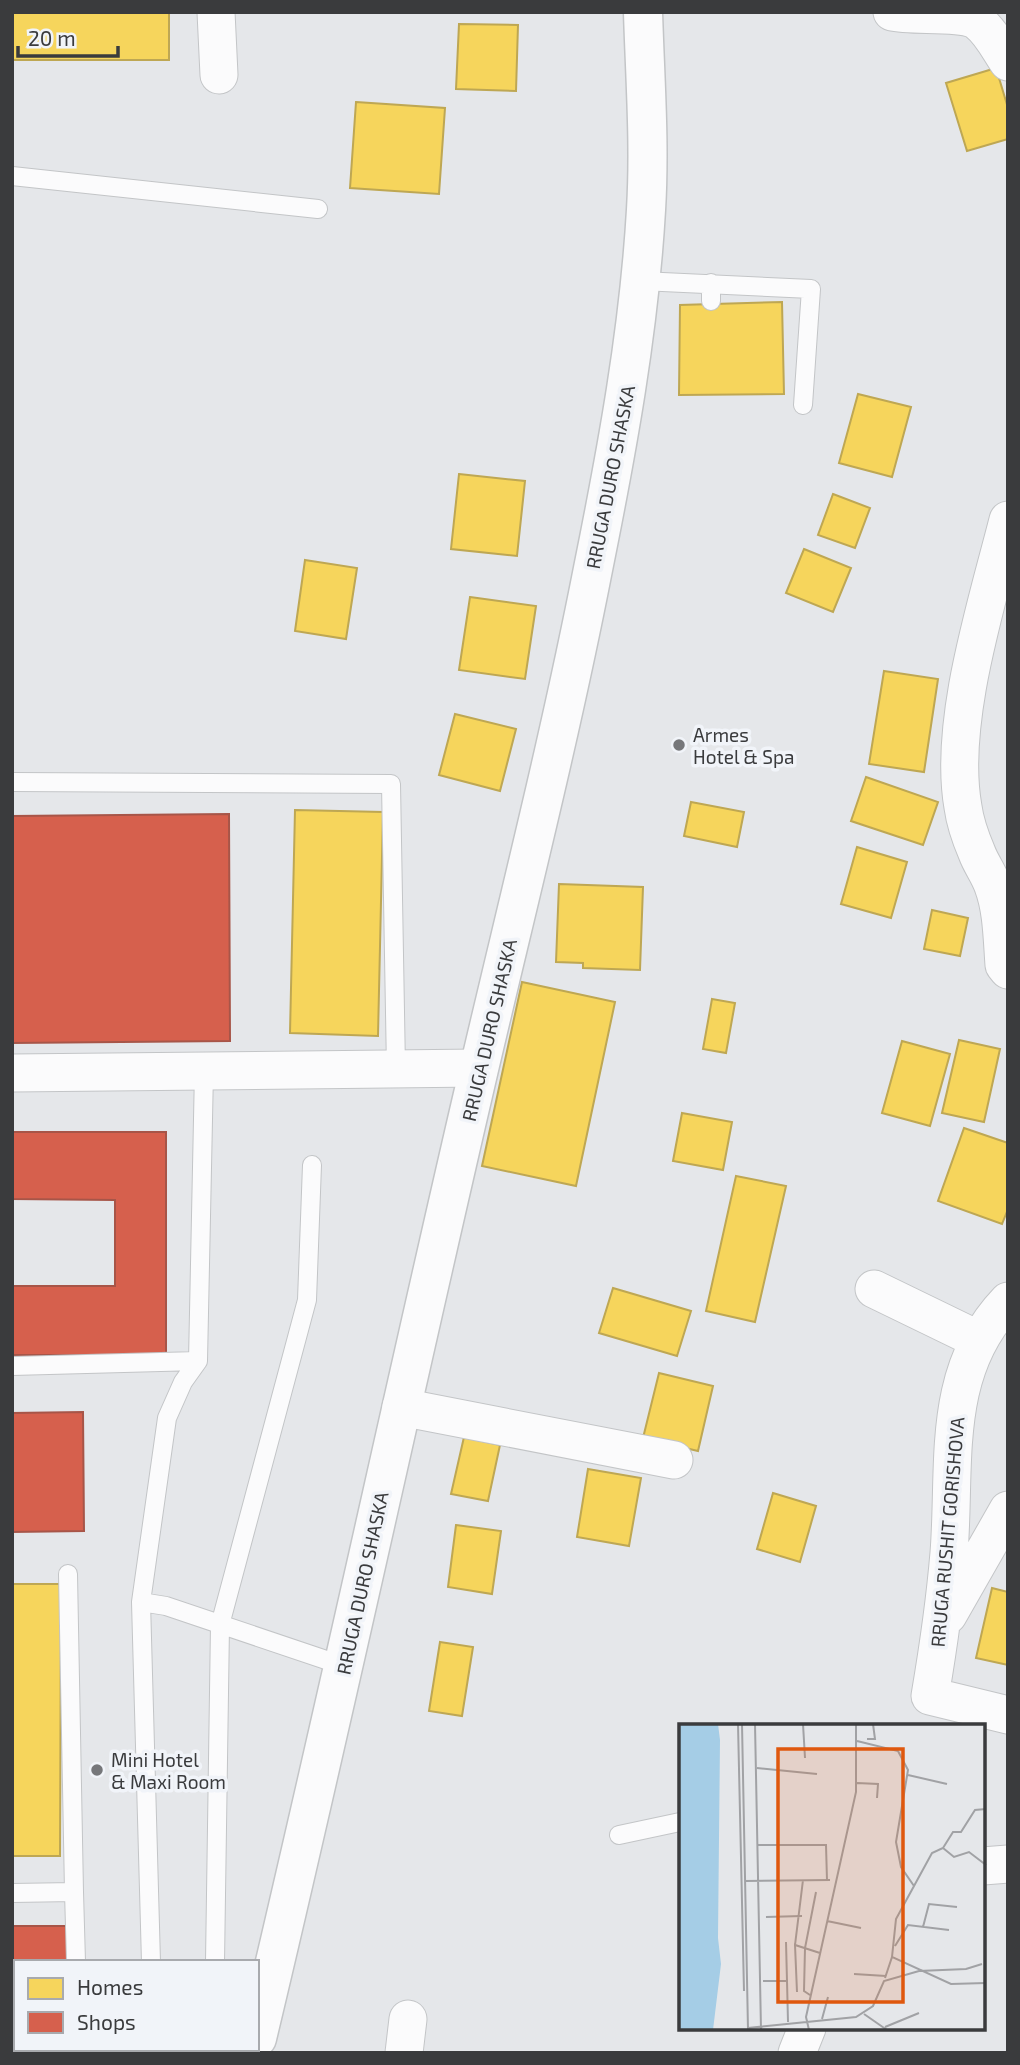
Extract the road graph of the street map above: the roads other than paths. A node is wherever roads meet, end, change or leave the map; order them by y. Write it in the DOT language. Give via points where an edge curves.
graph roads {
  1 [pos="216,12"];
  2 [pos="643,12"];
  3 [pos="892,12"];
  4 [pos="1008,62"];
  5 [pos="219,75"];
  6 [pos="12,176"];
  7 [pos="318,209"];
  8 [pos="641,281"];
  9 [pos="803,405"];
  10 [pos="1008,520"];
  11 [pos="12,782"];
  12 [pos="1008,970"];
  13 [pos="479,1068"];
  14 [pos="396,1069"];
  15 [pos="204,1071"];
  16 [pos="12,1073"];
  17 [pos="312,1165"];
  18 [pos="874,1289"];
  19 [pos="1008,1301"];
  20 [pos="979,1340"];
  21 [pos="198,1361"];
  22 [pos="12,1366"];
  23 [pos="401,1407"];
  24 [pos="674,1460"];
  25 [pos="1008,1510"];
  26 [pos="68,1574"];
  27 [pos="141,1602"];
  28 [pos="220,1625"];
  29 [pos="941,1628"];
  30 [pos="344,1666"];
  31 [pos="926,1711"];
  32 [pos="1008,1715"];
  33 [pos="679,1822"];
  34 [pos="618,1835"];
  35 [pos="1008,1864"];
  36 [pos="985,1866"];
  37 [pos="74,1892"];
  38 [pos="12,1893"];
  39 [pos="76,1960"];
  40 [pos="151,1960"];
  41 [pos="215,1960"];
  42 [pos="260,2018"];
  43 [pos="806,2030"];
  44 [pos="797,2053"];
  1 -- 5 [label="street"];
  2 -- 8 [label="main road, RRUGA DURO SHASKA" via="647,192"];
  3 -- 4 [label="street" via="961,15 978,22"];
  6 -- 7 [label="lane"];
  8 -- 9 [label="lane" via="711,292 811,289"];
  8 -- 13 [label="main road, RRUGA DURO SHASKA" via="617,451 566,703"];
  10 -- 12 [label="street" via="980,627 959,756 962,807 993,886"];
  11 -- 14 [label="lane" via="391,783"];
  13 -- 14 [label="street"];
  13 -- 23 [label="main road, RRUGA DURO SHASKA"];
  14 -- 15 [label="street"];
  15 -- 16 [label="street"];
  15 -- 21 [label="lane"];
  17 -- 28 [label="lane" via="307,1300"];
  18 -- 20 [label="street"];
  19 -- 20 [label="street, RRUGA RUSHIT GORISHOVA" via="990,1319"];
  20 -- 29 [label="street, RRUGA RUSHIT GORISHOVA" via="960,1387 954,1422"];
  21 -- 22 [label="lane"];
  21 -- 27 [label="lane" via="167,1418"];
  23 -- 24 [label="street"];
  23 -- 30 [label="main road, RRUGA DURO SHASKA"];
  25 -- 29 [label="street"];
  26 -- 37 [label="lane"];
  27 -- 28 [label="lane"];
  27 -- 40 [label="lane"];
  28 -- 30 [label="lane"];
  28 -- 41 [label="lane"];
  29 -- 31 [label="street, RRUGA RUSHIT GORISHOVA"];
  30 -- 42 [label="main road, RRUGA DURO SHASKA"];
  31 -- 32 [label="street, RRUGA RUSHIT GORISHOVA"];
  33 -- 34 [label="lane"];
  35 -- 36 [label="street"];
  37 -- 38 [label="lane"];
  37 -- 39 [label="lane"];
  43 -- 44 [label="street"];
}
